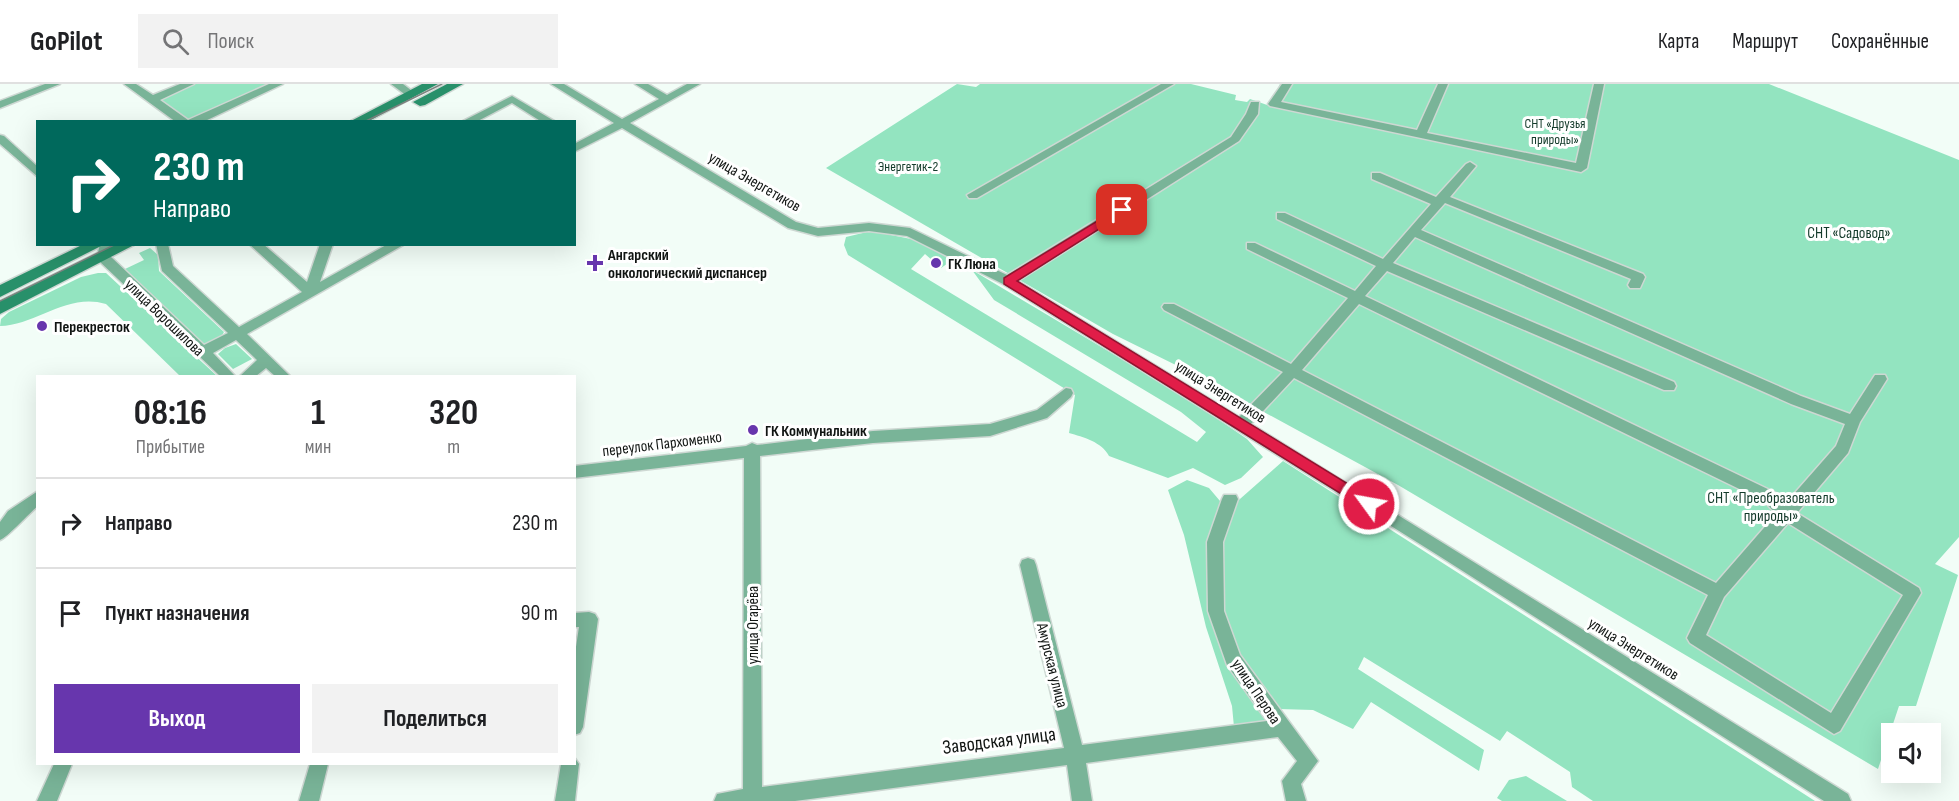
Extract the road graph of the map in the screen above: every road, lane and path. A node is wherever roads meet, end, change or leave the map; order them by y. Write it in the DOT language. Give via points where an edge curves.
graph roads {
  1 [pos="55,84"];
  2 [pos="129,84"];
  3 [pos="189,84"];
  4 [pos="278,84"];
  5 [pos="396,84"];
  6 [pos="432,84"];
  7 [pos="457,84"];
  8 [pos="556,84"];
  9 [pos="640,84"];
  10 [pos="695,84"];
  11 [pos="1169,84"];
  12 [pos="1287,84"];
  13 [pos="1443,84"];
  14 [pos="1599,84"];
  15 [pos="411,94"];
  16 [pos="667,99"];
  17 [pos="151,100"];
  18 [pos="1255,104"];
  19 [pos="0,105"];
  20 [pos="181,120"];
  21 [pos="197,120"];
  22 [pos="359,120"];
  23 [pos="385,120"];
  24 [pos="470,120"];
  25 [pos="548,120"];
  26 [pos="623,123"];
  27 [pos="1420,136"];
  28 [pos="0,138"];
  29 [pos="576,148"];
  30 [pos="1470,166"];
  31 [pos="36,172"];
  32 [pos="1376,176"];
  33 [pos="973,195"];
  34 [pos="1441,201"];
  35 [pos="1281,216"];
  36 [pos="1414,232"];
  37 [pos="118,246"];
  38 [pos="162,246"];
  39 [pos="257,246"];
  40 [pos="326,246"];
  41 [pos="395,246"];
  42 [pos="1251,246"];
  43 [pos="102,249"];
  44 [pos="1383,264"];
  45 [pos="1008,281"];
  46 [pos="1635,285"];
  47 [pos="0,292"];
  48 [pos="310,292"];
  49 [pos="1356,297"];
  50 [pos="1169,307"];
  51 [pos="0,308"];
  52 [pos="238,333"];
  53 [pos="202,353"];
  54 [pos="266,361"];
  55 [pos="1294,370"];
  56 [pos="227,375"];
  57 [pos="249,375"];
  58 [pos="282,375"];
  59 [pos="1880,379"];
  60 [pos="1670,386"];
  61 [pos="1066,393"];
  62 [pos="1853,421"];
  63 [pos="1241,424"];
  64 [pos="752,449"];
  65 [pos="576,472"];
  66 [pos="36,499"];
  67 [pos="1230,499"];
  68 [pos="1787,515"];
  69 [pos="0,532"];
  70 [pos="1028,565"];
  71 [pos="1718,592"];
  72 [pos="576,621"];
  73 [pos="576,713"];
  74 [pos="1282,728"];
  75 [pos="1075,753"];
  76 [pos="63,765"];
  77 [pos="319,765"];
  78 [pos="570,765"];
  79 [pos="753,799"];
  80 [pos="47,801"];
  81 [pos="309,801"];
  82 [pos="565,801"];
  83 [pos="724,801"];
  84 [pos="1082,801"];
  85 [pos="1296,801"];
  86 [pos="1841,801"];
  1 -- 19 [label="street"];
  2 -- 17 [label="street"];
  3 -- 17 [label="street"];
  4 -- 21 [label="street"];
  5 -- 15 [label="street"];
  6 -- 15 [label="street"];
  7 -- 23 [label="street"];
  8 -- 26 [label="street, улица Энергетиков"];
  9 -- 16 [label="street"];
  10 -- 16 [label="street"];
  11 -- 33 [label="street"];
  12 -- 27 [label="street" via="1275,104"];
  13 -- 27 [label="street"];
  14 -- 27 [label="street" via="1581,168"];
  15 -- 22 [label="street"];
  16 -- 26 [label="street"];
  17 -- 20 [label="street"];
  18 -- 45 [label="street" via="1235,139"];
  24 -- 25 [label="street" via="512,99"];
  26 -- 29 [label="street"];
  26 -- 45 [label="street, улица Энергетиков" via="792,225 818,231 869,228 910,232"];
  28 -- 31 [label="street"];
  30 -- 34 [label="street"];
  32 -- 34 [label="street"];
  34 -- 36 [label="street"];
  34 -- 46 [label="street" via="1638,277"];
  35 -- 44 [label="street"];
  36 -- 44 [label="street"];
  36 -- 62 [label="street" via="1796,400"];
  37 -- 43 [label="street"];
  38 -- 52 [label="street" via="167,268"];
  39 -- 48 [label="street"];
  40 -- 48 [label="street"];
  41 -- 48 [label="street"];
  42 -- 49 [label="street"];
  43 -- 47 [label="street"];
  43 -- 51 [label="street"];
  43 -- 53 [label="street, улица Ворошилова"];
  44 -- 49 [label="street"];
  44 -- 60 [label="street"];
  45 -- 63 [label="street, улица Энергетиков"];
  48 -- 52 [label="street"];
  49 -- 55 [label="street"];
  49 -- 68 [label="street" via="1770,497"];
  50 -- 55 [label="street"];
  52 -- 53 [label="street"];
  52 -- 54 [label="street"];
  53 -- 56 [label="street, улица Ворошилова"];
  54 -- 57 [label="street"];
  54 -- 58 [label="street"];
  55 -- 63 [label="street"];
  55 -- 71 [label="street"];
  59 -- 62 [label="street"];
  61 -- 64 [label="street, переулок Пархоменко" via="1042,414 990,430"];
  62 -- 68 [label="street" via="1843,449"];
  63 -- 86 [label="street, улица Энергетиков"];
  64 -- 65 [label="street, переулок Пархоменко"];
  64 -- 79 [label="street, улица Огарёва"];
  66 -- 69 [label="street"];
  67 -- 74 [label="street, улица Перова" via="1215,542 1216,611 1233,659"];
  68 -- 71 [label="street"];
  68 -- 71 [label="street" via="1913,593 1834,725 1696,638"];
  70 -- 75 [label="street, Амурская улица"];
  72 -- 73 [label="street" via="589,619"];
  74 -- 75 [label="street, Заводская улица"];
  74 -- 85 [label="street, улица Перова" via="1309,761 1291,781"];
  75 -- 79 [label="street, Заводская улица"];
  75 -- 84 [label="street, Амурская улица"];
  76 -- 80 [label="street"];
  77 -- 81 [label="street"];
  78 -- 82 [label="street"];
  79 -- 83 [label="street, Заводская улица"];
}
